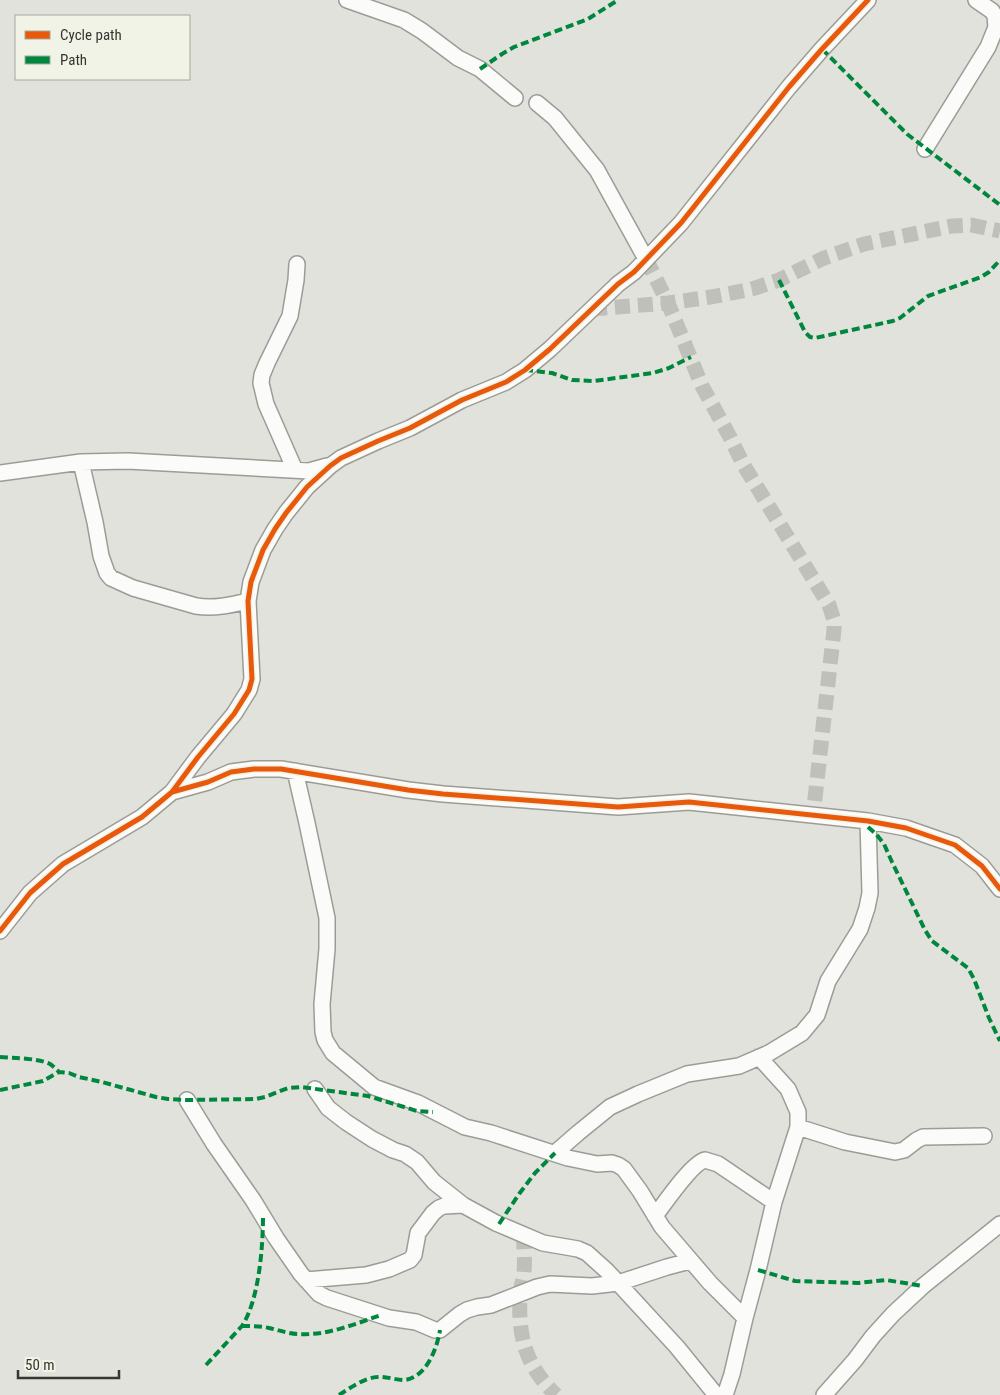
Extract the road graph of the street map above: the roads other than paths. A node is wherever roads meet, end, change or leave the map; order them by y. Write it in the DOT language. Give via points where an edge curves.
graph roads {
  1 [pos="347,0"];
  2 [pos="868,0"];
  3 [pos="976,0"];
  4 [pos="515,98"];
  5 [pos="537,103"];
  6 [pos="925,149"];
  7 [pos="646,259"];
  8 [pos="297,264"];
  9 [pos="81,462"];
  10 [pos="330,466"];
  11 [pos="295,470"];
  12 [pos="0,473"];
  13 [pos="248,602"];
  14 [pos="295,771"];
  15 [pos="172,792"];
  16 [pos="868,821"];
  17 [pos="1000,889"];
  18 [pos="0,931"];
  19 [pos="759,1058"];
  20 [pos="315,1089"];
  21 [pos="187,1100"];
  22 [pos="798,1127"];
  23 [pos="984,1136"];
  24 [pos="555,1154"];
  25 [pos="774,1202"];
  26 [pos="463,1205"];
  27 [pos="655,1216"];
  28 [pos="1000,1224"];
  29 [pos="690,1261"];
  30 [pos="306,1280"];
  31 [pos="618,1283"];
  32 [pos="745,1318"];
  33 [pos="716,1395"];
  34 [pos="725,1395"];
  35 [pos="824,1395"];
  1 -- 4 [label="street" via="404,20 458,58 480,69"];
  2 -- 7 [label="street" via="789,87 681,223"];
  3 -- 6 [label="street" via="996,16 996,27 988,47"];
  5 -- 7 [label="street" via="555,118 597,170"];
  7 -- 10 [label="street" via="526,370"];
  8 -- 11 [label="street" via="290,316 266,363 261,383 266,404"];
  9 -- 11 [label="street" via="128,461"];
  9 -- 12 [label="street"];
  9 -- 13 [label="street" via="101,556 111,578 133,588 207,608"];
  10 -- 11 [label="street" via="309,471"];
  10 -- 13 [label="street" via="307,487 275,529 254,572"];
  13 -- 15 [label="street" via="251,684 234,714"];
  14 -- 15 [label="street" via="266,768 231,772"];
  14 -- 16 [label="street" via="443,794 618,807 689,802"];
  14 -- 24 [label="street" via="327,918 322,1004 323,1032 328,1046 374,1087 418,1103 465,1127"];
  15 -- 18 [label="street" via="142,817 63,864 30,893"];
  16 -- 17 [label="street" via="906,828 955,845 982,866"];
  16 -- 19 [label="street" via="870,893 860,929 828,981 818,1015 802,1033"];
  19 -- 22 [label="street" via="788,1089 798,1112"];
  19 -- 24 [label="street" via="739,1066 687,1074 610,1107"];
  20 -- 26 [label="street" via="328,1108 372,1139 405,1154"];
  21 -- 30 [label="street"];
  22 -- 23 [label="street" via="845,1142 895,1152 923,1137"];
  22 -- 25 [label="street"];
  24 -- 27 [label="street" via="624,1168"];
  25 -- 27 [label="street" via="718,1164 705,1160 690,1171"];
  25 -- 32 [label="street"];
  26 -- 30 [label="street" via="444,1206 433,1213 418,1233 410,1260 366,1275"];
  26 -- 31 [label="street" via="543,1243 588,1253"];
  27 -- 29 [label="street"];
  28 -- 35 [label="street" via="893,1314"];
  29 -- 31 [label="street"];
  29 -- 32 [label="street"];
  30 -- 31 [label="street" via="327,1298 435,1330 440,1330 467,1310 491,1305 537,1287"];
  31 -- 33 [label="street"];
  32 -- 34 [label="street"];
}
